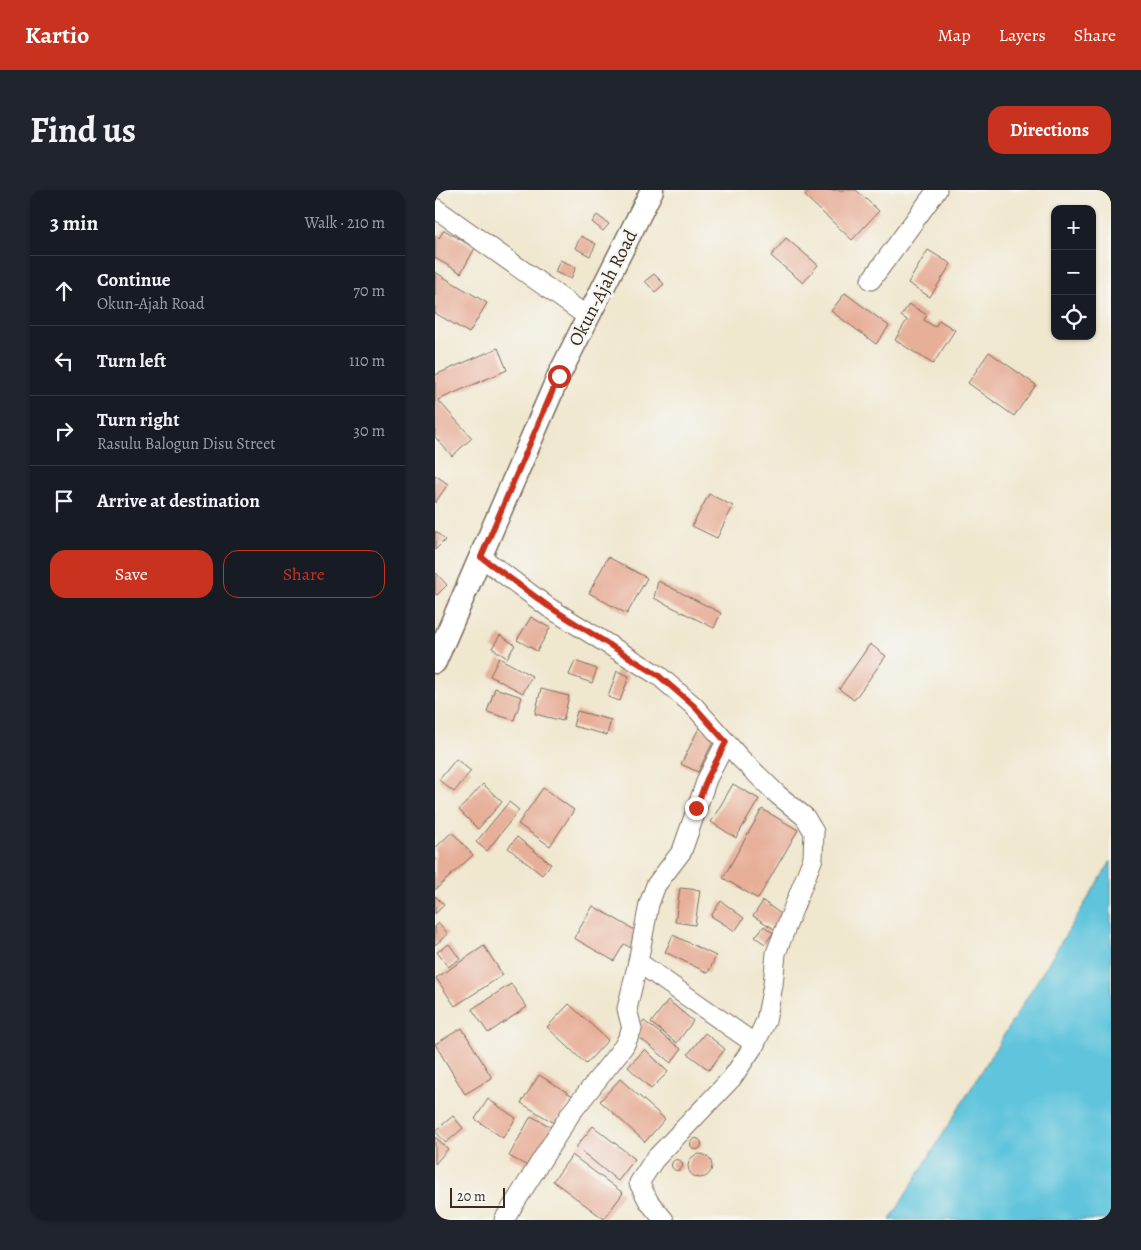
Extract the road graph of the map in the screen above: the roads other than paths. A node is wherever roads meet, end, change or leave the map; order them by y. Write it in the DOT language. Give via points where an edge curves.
graph roads {
  1 [pos="652,190"];
  2 [pos="937,190"];
  3 [pos="435,208"];
  4 [pos="871,280"];
  5 [pos="588,317"];
  6 [pos="481,557"];
  7 [pos="435,662"];
  8 [pos="726,742"];
  9 [pos="638,962"];
  10 [pos="755,1044"];
  11 [pos="504,1220"];
  12 [pos="664,1220"];
  1 -- 5 [label="street, Okun-Ajah Road"];
  2 -- 4 [label="street"];
  3 -- 5 [label="street"];
  5 -- 6 [label="street, Okun-Ajah Road"];
  6 -- 7 [label="street, Okun-Ajah Road"];
  6 -- 8 [label="street" via="548,606 659,676 694,706"];
  8 -- 9 [label="street" via="707,779 681,850 656,885"];
  8 -- 10 [label="street" via="778,795 805,817 813,832 813,858 776,953 766,1021"];
  9 -- 10 [label="street"];
  9 -- 11 [label="street" via="627,1009 632,1029 624,1046 571,1114"];
  10 -- 12 [label="street" via="732,1078 654,1160 639,1183"];
}
